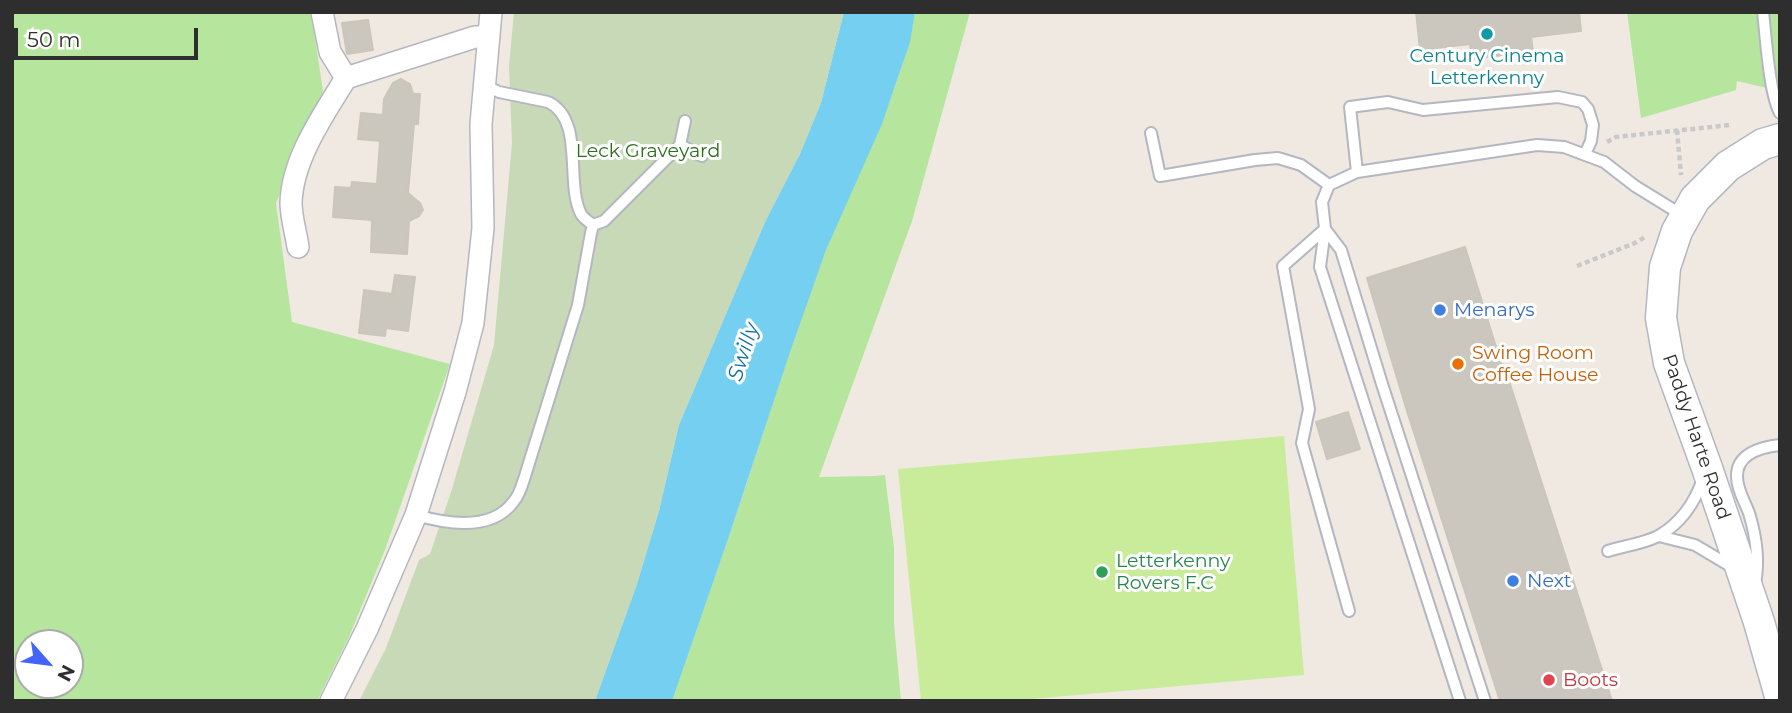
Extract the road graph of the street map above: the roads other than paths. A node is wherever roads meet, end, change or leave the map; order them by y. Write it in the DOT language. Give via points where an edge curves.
graph roads {
  1 [pos="322,12"];
  2 [pos="491,12"];
  3 [pos="1763,12"];
  4 [pos="489,37"];
  5 [pos="346,78"];
  6 [pos="484,85"];
  7 [pos="1780,113"];
  8 [pos="685,121"];
  9 [pos="1151,133"];
  10 [pos="1780,139"];
  11 [pos="680,145"];
  12 [pos="1585,154"];
  13 [pos="702,156"];
  14 [pos="1357,172"];
  15 [pos="1329,185"];
  16 [pos="1685,216"];
  17 [pos="593,225"];
  18 [pos="1325,229"];
  19 [pos="298,247"];
  20 [pos="1778,445"];
  21 [pos="1707,468"];
  22 [pos="416,515"];
  23 [pos="1659,536"];
  24 [pos="1608,551"];
  25 [pos="1746,586"];
  26 [pos="1349,611"];
  27 [pos="1780,696"];
  28 [pos="331,701"];
  29 [pos="1460,701"];
  30 [pos="1485,701"];
  1 -- 5 [label="street" via="330,52"];
  2 -- 4 [label="street"];
  3 -- 7 [label="lane"];
  4 -- 5 [label="street" via="475,37"];
  4 -- 6 [label="street"];
  5 -- 19 [label="street" via="296,171 291,204"];
  6 -- 17 [label="lane" via="548,102 562,112 572,146 578,206"];
  6 -- 22 [label="street" via="483,228 472,323"];
  8 -- 11 [label="lane"];
  9 -- 15 [label="lane" via="1160,176 1278,158 1301,165"];
  10 -- 16 [label="main road, Paddy Harte Road" via="1728,166 1695,199"];
  11 -- 13 [label="lane"];
  11 -- 17 [label="lane" via="604,222"];
  12 -- 14 [label="lane" via="1537,145"];
  12 -- 14 [label="lane" via="1593,125 1581,102 1558,97 1423,110 1388,102 1350,107"];
  12 -- 16 [label="lane"];
  14 -- 15 [label="lane"];
  15 -- 18 [label="lane" via="1322,202"];
  16 -- 21 [label="main road, Paddy Harte Road" via="1665,267 1661,318 1669,363"];
  17 -- 22 [label="lane" via="578,305 515,500 481,521 445,522"];
  18 -- 26 [label="lane" via="1283,266 1309,409 1302,443"];
  18 -- 29 [label="lane" via="1320,267"];
  18 -- 30 [label="lane" via="1342,250"];
  20 -- 25 [label="lane" via="1746,456 1738,471 1758,550 1756,579 1752,590"];
  21 -- 23 [label="lane" via="1686,513"];
  21 -- 25 [label="main road, Paddy Harte Road"];
  22 -- 28 [label="street"];
  23 -- 24 [label="lane"];
  23 -- 25 [label="lane" via="1695,545 1731,566"];
  25 -- 27 [label="main road, Paddy Harte Road"];
}
